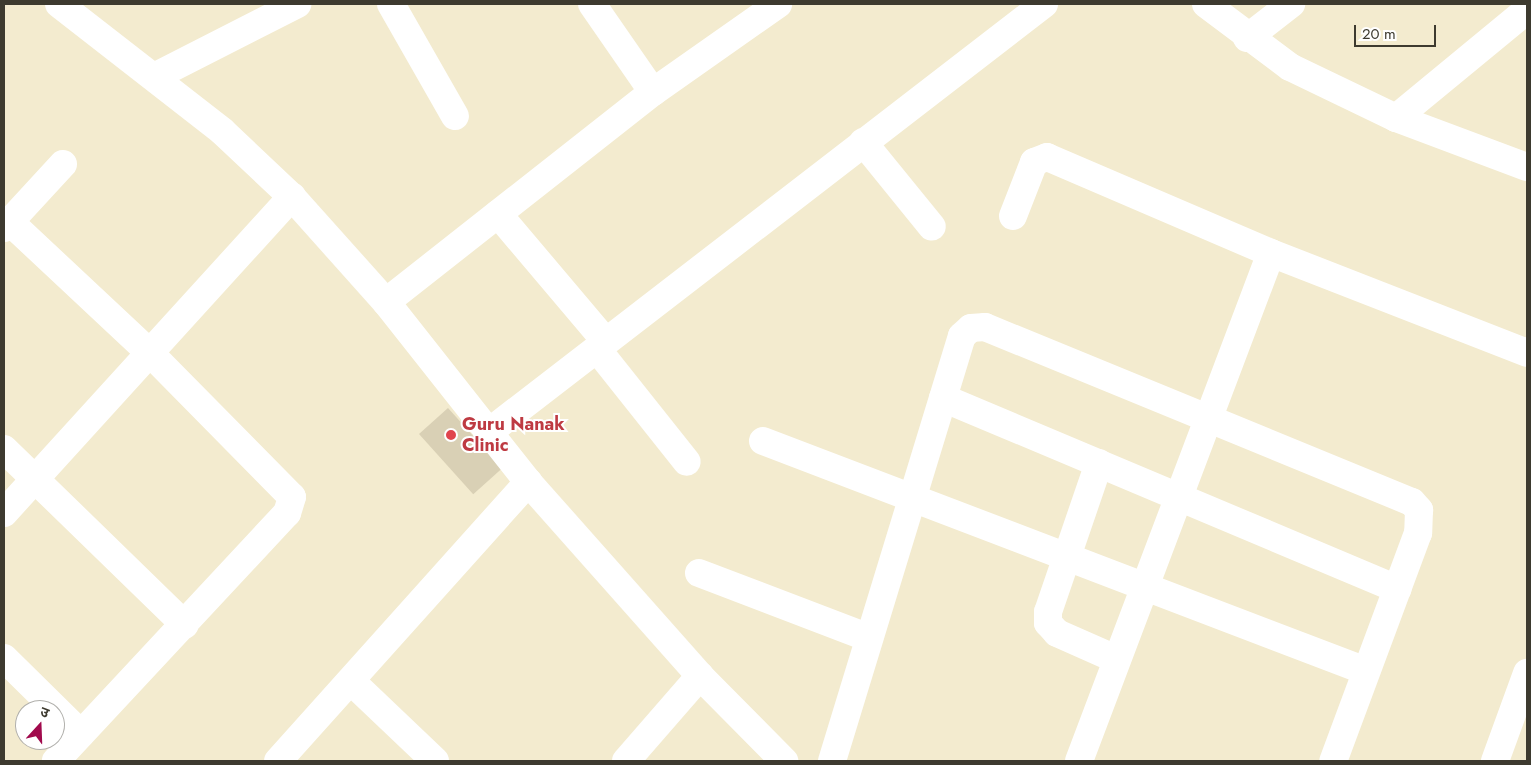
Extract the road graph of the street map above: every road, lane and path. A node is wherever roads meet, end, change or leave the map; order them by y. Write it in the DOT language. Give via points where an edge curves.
graph roads {
  1 [pos="59,4"];
  2 [pos="297,4"];
  3 [pos="391,4"];
  4 [pos="592,4"];
  5 [pos="778,4"];
  6 [pos="1044,4"];
  7 [pos="1206,4"];
  8 [pos="1291,4"];
  9 [pos="1527,10"];
  10 [pos="1247,38"];
  11 [pos="154,77"];
  12 [pos="653,92"];
  13 [pos="455,116"];
  14 [pos="1396,118"];
  15 [pos="863,142"];
  16 [pos="63,164"];
  17 [pos="1527,167"];
  18 [pos="292,197"];
  19 [pos="498,214"];
  20 [pos="1013,216"];
  21 [pos="7,225"];
  22 [pos="932,227"];
  23 [pos="1271,253"];
  24 [pos="386,302"];
  25 [pos="601,345"];
  26 [pos="150,353"];
  27 [pos="1527,353"];
  28 [pos="943,398"];
  29 [pos="1208,418"];
  30 [pos="489,432"];
  31 [pos="763,441"];
  32 [pos="4,449"];
  33 [pos="687,462"];
  34 [pos="1099,463"];
  35 [pos="34,480"];
  36 [pos="528,482"];
  37 [pos="913,495"];
  38 [pos="1178,495"];
  39 [pos="4,513"];
  40 [pos="1068,554"];
  41 [pos="698,573"];
  42 [pos="1144,584"];
  43 [pos="1396,589"];
  44 [pos="185,625"];
  45 [pos="869,638"];
  46 [pos="4,658"];
  47 [pos="1116,659"];
  48 [pos="1366,671"];
  49 [pos="1527,673"];
  50 [pos="700,676"];
  51 [pos="351,680"];
  52 [pos="80,734"];
  53 [pos="56,761"];
  54 [pos="278,761"];
  55 [pos="435,761"];
  56 [pos="626,761"];
  57 [pos="784,761"];
  58 [pos="832,761"];
  59 [pos="1079,761"];
  60 [pos="1333,761"];
  61 [pos="1495,761"];
  1 -- 11 [label="street"];
  2 -- 11 [label="street"];
  3 -- 13 [label="street"];
  4 -- 12 [label="street"];
  5 -- 12 [label="street"];
  6 -- 15 [label="street"];
  7 -- 10 [label="street"];
  8 -- 10 [label="street"];
  9 -- 14 [label="street"];
  10 -- 14 [label="street" via="1290,67"];
  11 -- 18 [label="street" via="222,132"];
  12 -- 19 [label="street"];
  14 -- 17 [label="street"];
  15 -- 22 [label="street"];
  15 -- 25 [label="street"];
  16 -- 21 [label="street"];
  18 -- 24 [label="street"];
  18 -- 26 [label="street"];
  19 -- 24 [label="street"];
  19 -- 25 [label="street"];
  20 -- 23 [label="street" via="1034,162 1047,157"];
  21 -- 26 [label="street"];
  23 -- 27 [label="street"];
  23 -- 29 [label="street"];
  24 -- 30 [label="street"];
  25 -- 30 [label="street"];
  25 -- 33 [label="street"];
  26 -- 35 [label="street"];
  26 -- 44 [label="street" via="292,498 287,513"];
  28 -- 29 [label="street" via="962,336 971,328 985,327"];
  28 -- 34 [label="street"];
  28 -- 37 [label="street"];
  29 -- 38 [label="street"];
  29 -- 43 [label="street" via="1412,502 1420,521"];
  30 -- 36 [label="street"];
  31 -- 37 [label="street"];
  32 -- 35 [label="street"];
  34 -- 38 [label="street"];
  34 -- 40 [label="street"];
  35 -- 39 [label="street"];
  35 -- 44 [label="street"];
  36 -- 50 [label="street"];
  36 -- 51 [label="street"];
  37 -- 40 [label="street"];
  37 -- 45 [label="street"];
  38 -- 42 [label="street"];
  38 -- 43 [label="street"];
  40 -- 42 [label="street"];
  40 -- 47 [label="street" via="1048,623 1057,633"];
  41 -- 45 [label="street"];
  42 -- 47 [label="street"];
  42 -- 48 [label="street"];
  43 -- 48 [label="street"];
  44 -- 52 [label="street"];
  45 -- 58 [label="street"];
  46 -- 52 [label="street"];
  47 -- 59 [label="street"];
  48 -- 60 [label="street"];
  49 -- 61 [label="street"];
  50 -- 56 [label="street"];
  50 -- 57 [label="street"];
  51 -- 54 [label="street"];
  51 -- 55 [label="street"];
  52 -- 53 [label="street"];
}
